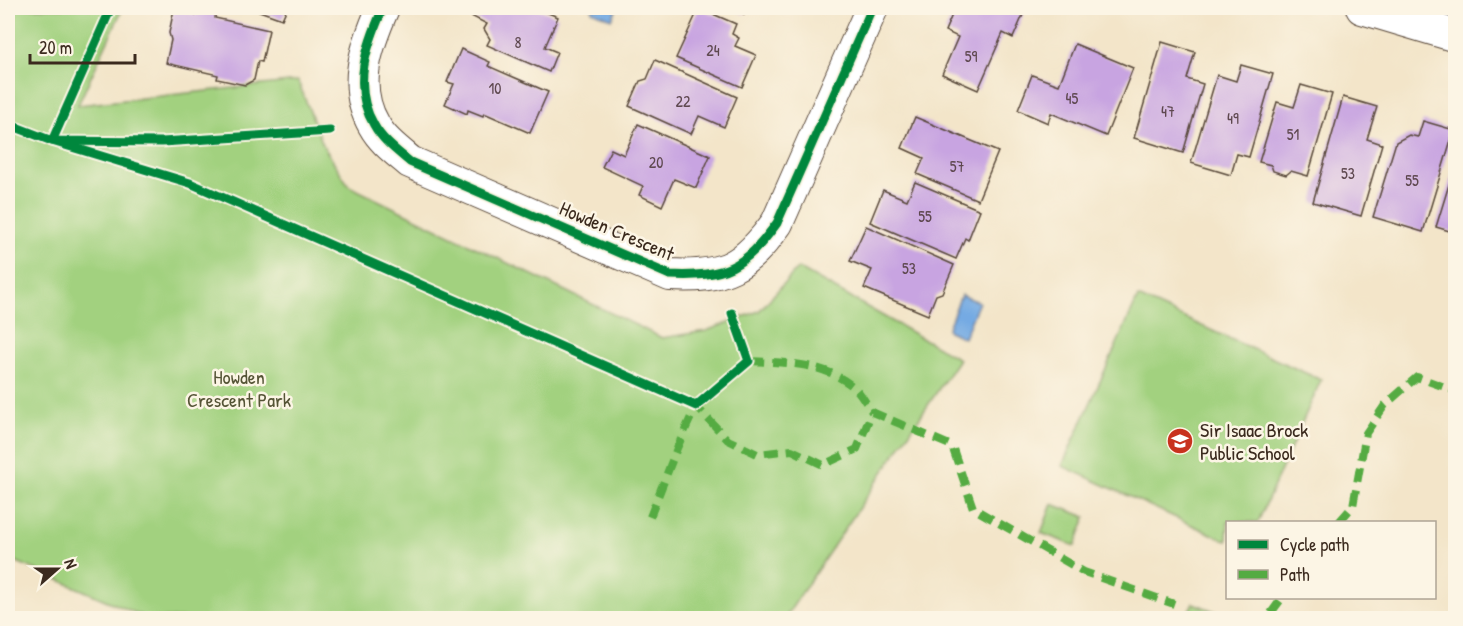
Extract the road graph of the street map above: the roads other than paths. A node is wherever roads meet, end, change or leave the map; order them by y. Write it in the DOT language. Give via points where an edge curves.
graph roads {
  1 [pos="383,8"];
  2 [pos="872,8"];
  3 [pos="1368,8"];
  4 [pos="1455,36"];
  1 -- 2 [label="street, Howden Crescent" via="368,42 361,72 364,99 374,125 390,145 410,162 594,242 670,274 692,276 712,274 740,263 759,248 777,223"];
  3 -- 4 [label="street"];
}
